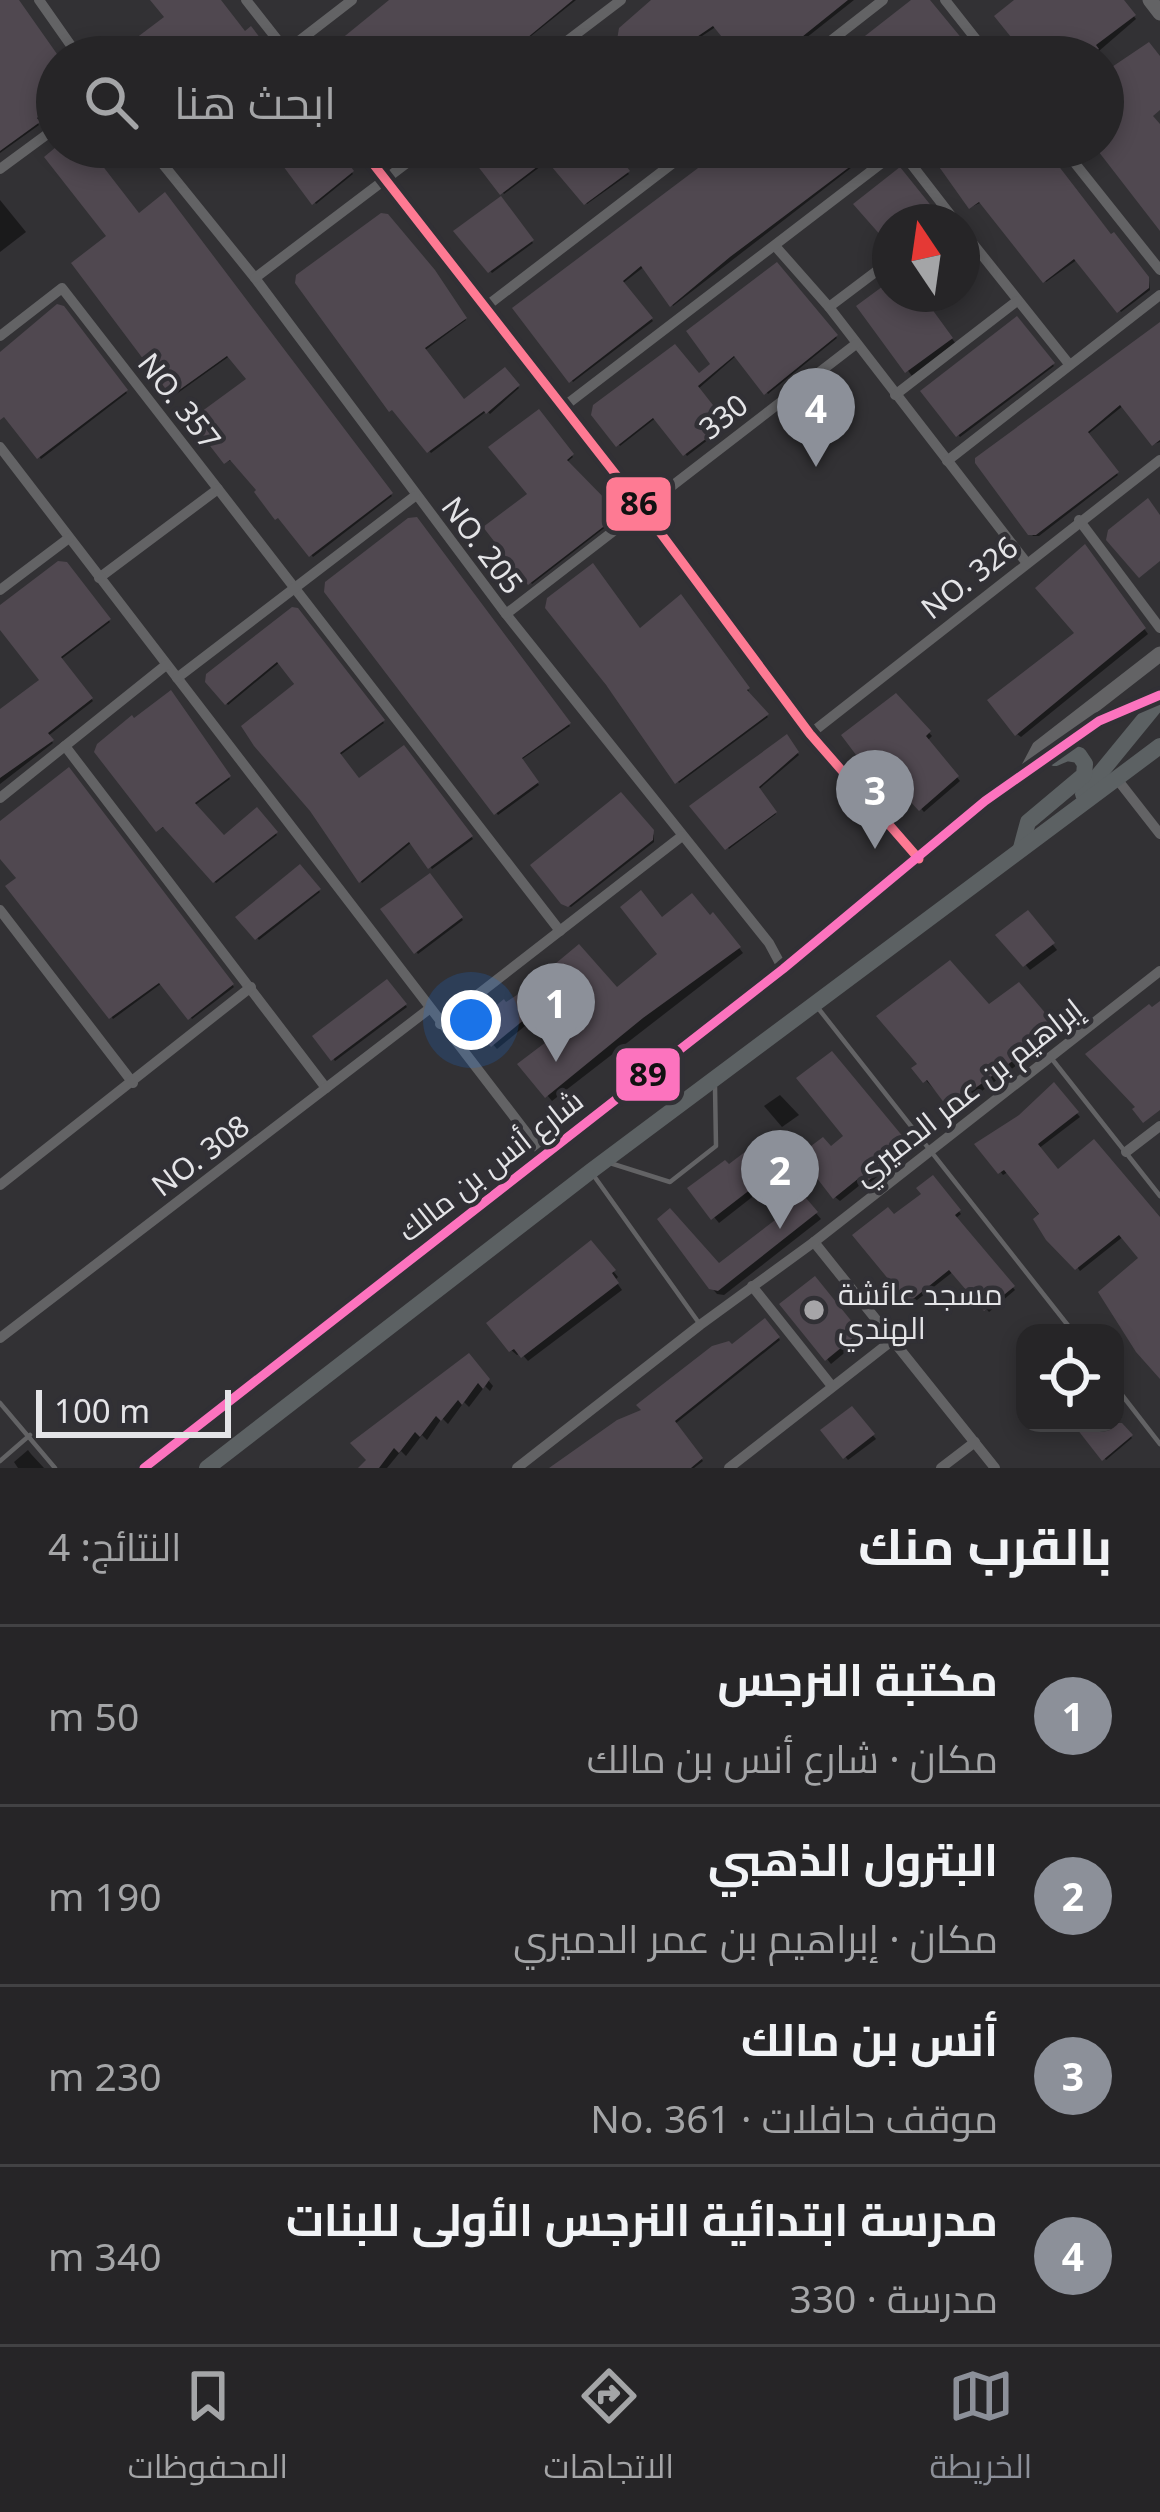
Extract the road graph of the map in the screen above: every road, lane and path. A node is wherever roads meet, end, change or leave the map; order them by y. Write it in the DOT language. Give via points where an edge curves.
graph roads {
  1 [pos="246,0"];
  2 [pos="352,0"];
  3 [pos="621,0"];
  4 [pos="883,0"];
  5 [pos="945,0"];
  6 [pos="1150,0"];
  7 [pos="44,2"];
  8 [pos="1160,13"];
  9 [pos="66,36"];
  10 [pos="275,36"];
  11 [pos="310,36"];
  12 [pos="574,36"];
  13 [pos="844,36"];
  14 [pos="973,36"];
  15 [pos="36,143"];
  16 [pos="166,168"];
  17 [pos="376,168"];
  18 [pos="401,168"];
  19 [pos="667,168"];
  20 [pos="874,168"];
  21 [pos="913,168"];
  22 [pos="1079,168"];
  23 [pos="0,170"];
  24 [pos="385,180"];
  25 [pos="939,204"];
  26 [pos="776,247"];
  27 [pos="980,254"];
  28 [pos="1160,270"];
  29 [pos="872,275"];
  30 [pos="255,278"];
  31 [pos="1160,295"];
  32 [pos="1017,302"];
  33 [pos="829,307"];
  34 [pos="484,308"];
  35 [pos="0,336"];
  36 [pos="856,344"];
  37 [pos="1069,364"];
  38 [pos="896,395"];
  39 [pos="562,408"];
  40 [pos="0,447"];
  41 [pos="947,460"];
  42 [pos="1160,460"];
  43 [pos="218,489"];
  44 [pos="415,496"];
  45 [pos="642,508"];
  46 [pos="1079,520"];
  47 [pos="69,538"];
  48 [pos="1026,562"];
  49 [pos="99,578"];
  50 [pos="296,588"];
  51 [pos="0,590"];
  52 [pos="506,614"];
  53 [pos="1160,628"];
  54 [pos="1160,654"];
  55 [pos="166,665"];
  56 [pos="177,677"];
  57 [pos="1160,698"];
  58 [pos="810,734"];
  59 [pos="65,746"];
  60 [pos="1160,746"];
  61 [pos="1026,769"];
  62 [pos="1117,779"];
  63 [pos="0,798"];
  64 [pos="1070,815"];
  65 [pos="1160,834"];
  66 [pos="682,836"];
  67 [pos="1021,848"];
  68 [pos="919,859"];
  69 [pos="0,910"];
  70 [pos="560,931"];
  71 [pos="783,969"];
  72 [pos="1160,971"];
  73 [pos="251,986"];
  74 [pos="814,1004"];
  75 [pos="429,1009"];
  76 [pos="440,1024"];
  77 [pos="1050,1056"];
  78 [pos="715,1078"];
  79 [pos="133,1083"];
  80 [pos="326,1088"];
  81 [pos="1160,1126"];
  82 [pos="930,1150"];
  83 [pos="1126,1152"];
  84 [pos="545,1157"];
  85 [pos="597,1166"];
  86 [pos="0,1185"];
  87 [pos="1160,1196"];
  88 [pos="814,1242"];
  89 [pos="752,1286"];
  90 [pos="1067,1324"];
  91 [pos="700,1325"];
  92 [pos="0,1338"];
  93 [pos="894,1339"];
  94 [pos="831,1385"];
  95 [pos="1124,1398"];
  96 [pos="2,1407"];
  97 [pos="30,1435"];
  98 [pos="975,1442"];
  99 [pos="1160,1444"];
  100 [pos="0,1461"];
  101 [pos="55,1468"];
  102 [pos="144,1468"];
  103 [pos="207,1468"];
  104 [pos="517,1468"];
  105 [pos="728,1468"];
  106 [pos="941,1468"];
  107 [pos="995,1468"];
  1 -- 10 [label="street"];
  2 -- 11 [label="street"];
  3 -- 12 [label="street"];
  4 -- 13 [label="street"];
  5 -- 14 [label="street"];
  6 -- 8 [label="main road"];
  7 -- 9 [label="street"];
  15 -- 23 [label="street"];
  16 -- 30 [label="street, NO. 205"];
  17 -- 24 [label="street"];
  18 -- 24 [label="street"];
  19 -- 34 [label="street"];
  20 -- 26 [label="street"];
  21 -- 25 [label="street"];
  22 -- 28 [label="street"];
  24 -- 30 [label="street"];
  24 -- 34 [label="street"];
  26 -- 33 [label="street"];
  26 -- 39 [label="street"];
  27 -- 32 [label="street"];
  29 -- 33 [label="street"];
  30 -- 44 [label="street, NO. 205"];
  31 -- 37 [label="street"];
  32 -- 37 [label="street"];
  32 -- 38 [label="street"];
  33 -- 36 [label="street"];
  34 -- 39 [label="street"];
  35 -- 43 [label="street, NO. 357" via="62,288"];
  36 -- 38 [label="street"];
  36 -- 45 [label="street, 330"];
  37 -- 41 [label="street"];
  38 -- 41 [label="street"];
  39 -- 45 [label="street"];
  40 -- 47 [label="street"];
  41 -- 48 [label="street"];
  42 -- 46 [label="street, NO. 326"];
  43 -- 49 [label="street, NO. 357"];
  43 -- 50 [label="street"];
  44 -- 50 [label="street"];
  44 -- 52 [label="street, NO. 205"];
  45 -- 52 [label="street, 330"];
  45 -- 58 [label="street"];
  46 -- 48 [label="street, NO. 326"];
  46 -- 53 [label="street"];
  47 -- 49 [label="street"];
  47 -- 51 [label="street"];
  48 -- 58 [label="street, NO. 326"];
  49 -- 55 [label="street"];
  50 -- 56 [label="street"];
  50 -- 70 [label="street"];
  52 -- 66 [label="street, NO. 205"];
  54 -- 61 [label="main road" via="1039,748"];
  55 -- 56 [label="street"];
  55 -- 59 [label="street"];
  56 -- 75 [label="street"];
  57 -- 61 [label="main road, شارع أنس بن مالك" via="1100,721"];
  57 -- 64 [label="main road"];
  58 -- 68 [label="street"];
  59 -- 63 [label="street"];
  59 -- 73 [label="street"];
  60 -- 62 [label="main road"];
  61 -- 67 [label="main road" via="1067,752 1085,764 1080,779 1028,822"];
  61 -- 68 [label="main road, شارع أنس بن مالك"];
  62 -- 64 [label="main road"];
  62 -- 65 [label="street"];
  64 -- 67 [label="main road"];
  66 -- 70 [label="street"];
  66 -- 71 [label="street, NO. 205"];
  67 -- 74 [label="main road"];
  68 -- 71 [label="main road, شارع أنس بن مالك"];
  69 -- 79 [label="street"];
  70 -- 76 [label="street"];
  71 -- 84 [label="main road, شارع أنس بن مالك"];
  72 -- 77 [label="street, إبراهيم بن عمر الدميري"];
  73 -- 79 [label="street"];
  73 -- 80 [label="street"];
  74 -- 78 [label="main road"];
  74 -- 82 [label="lane"];
  75 -- 76 [label="street"];
  75 -- 80 [label="street, NO. 308"];
  76 -- 84 [label="street"];
  77 -- 82 [label="street, إبراهيم بن عمر الدميري"];
  77 -- 83 [label="lane"];
  78 -- 85 [label="main road"];
  78 -- 85 [label="lane" via="716,1146 670,1182"];
  79 -- 86 [label="street"];
  80 -- 92 [label="street, NO. 308"];
  81 -- 83 [label="street"];
  82 -- 88 [label="street, إبراهيم بن عمر الدميري"];
  82 -- 90 [label="lane"];
  83 -- 87 [label="lane"];
  84 -- 102 [label="main road, شارع أنس بن مالك"];
  85 -- 91 [label="lane"];
  85 -- 103 [label="main road"];
  88 -- 89 [label="street, إبراهيم بن عمر الدميري"];
  88 -- 93 [label="street"];
  89 -- 91 [label="street, إبراهيم بن عمر الدميري"];
  89 -- 94 [label="street"];
  91 -- 104 [label="street, إبراهيم بن عمر الدميري"];
  93 -- 94 [label="street"];
  93 -- 98 [label="street"];
  94 -- 105 [label="street"];
  95 -- 99 [label="lane"];
  96 -- 97 [label="lane"];
  97 -- 100 [label="lane"];
  97 -- 101 [label="lane"];
  98 -- 106 [label="street"];
  98 -- 107 [label="street"];
}
